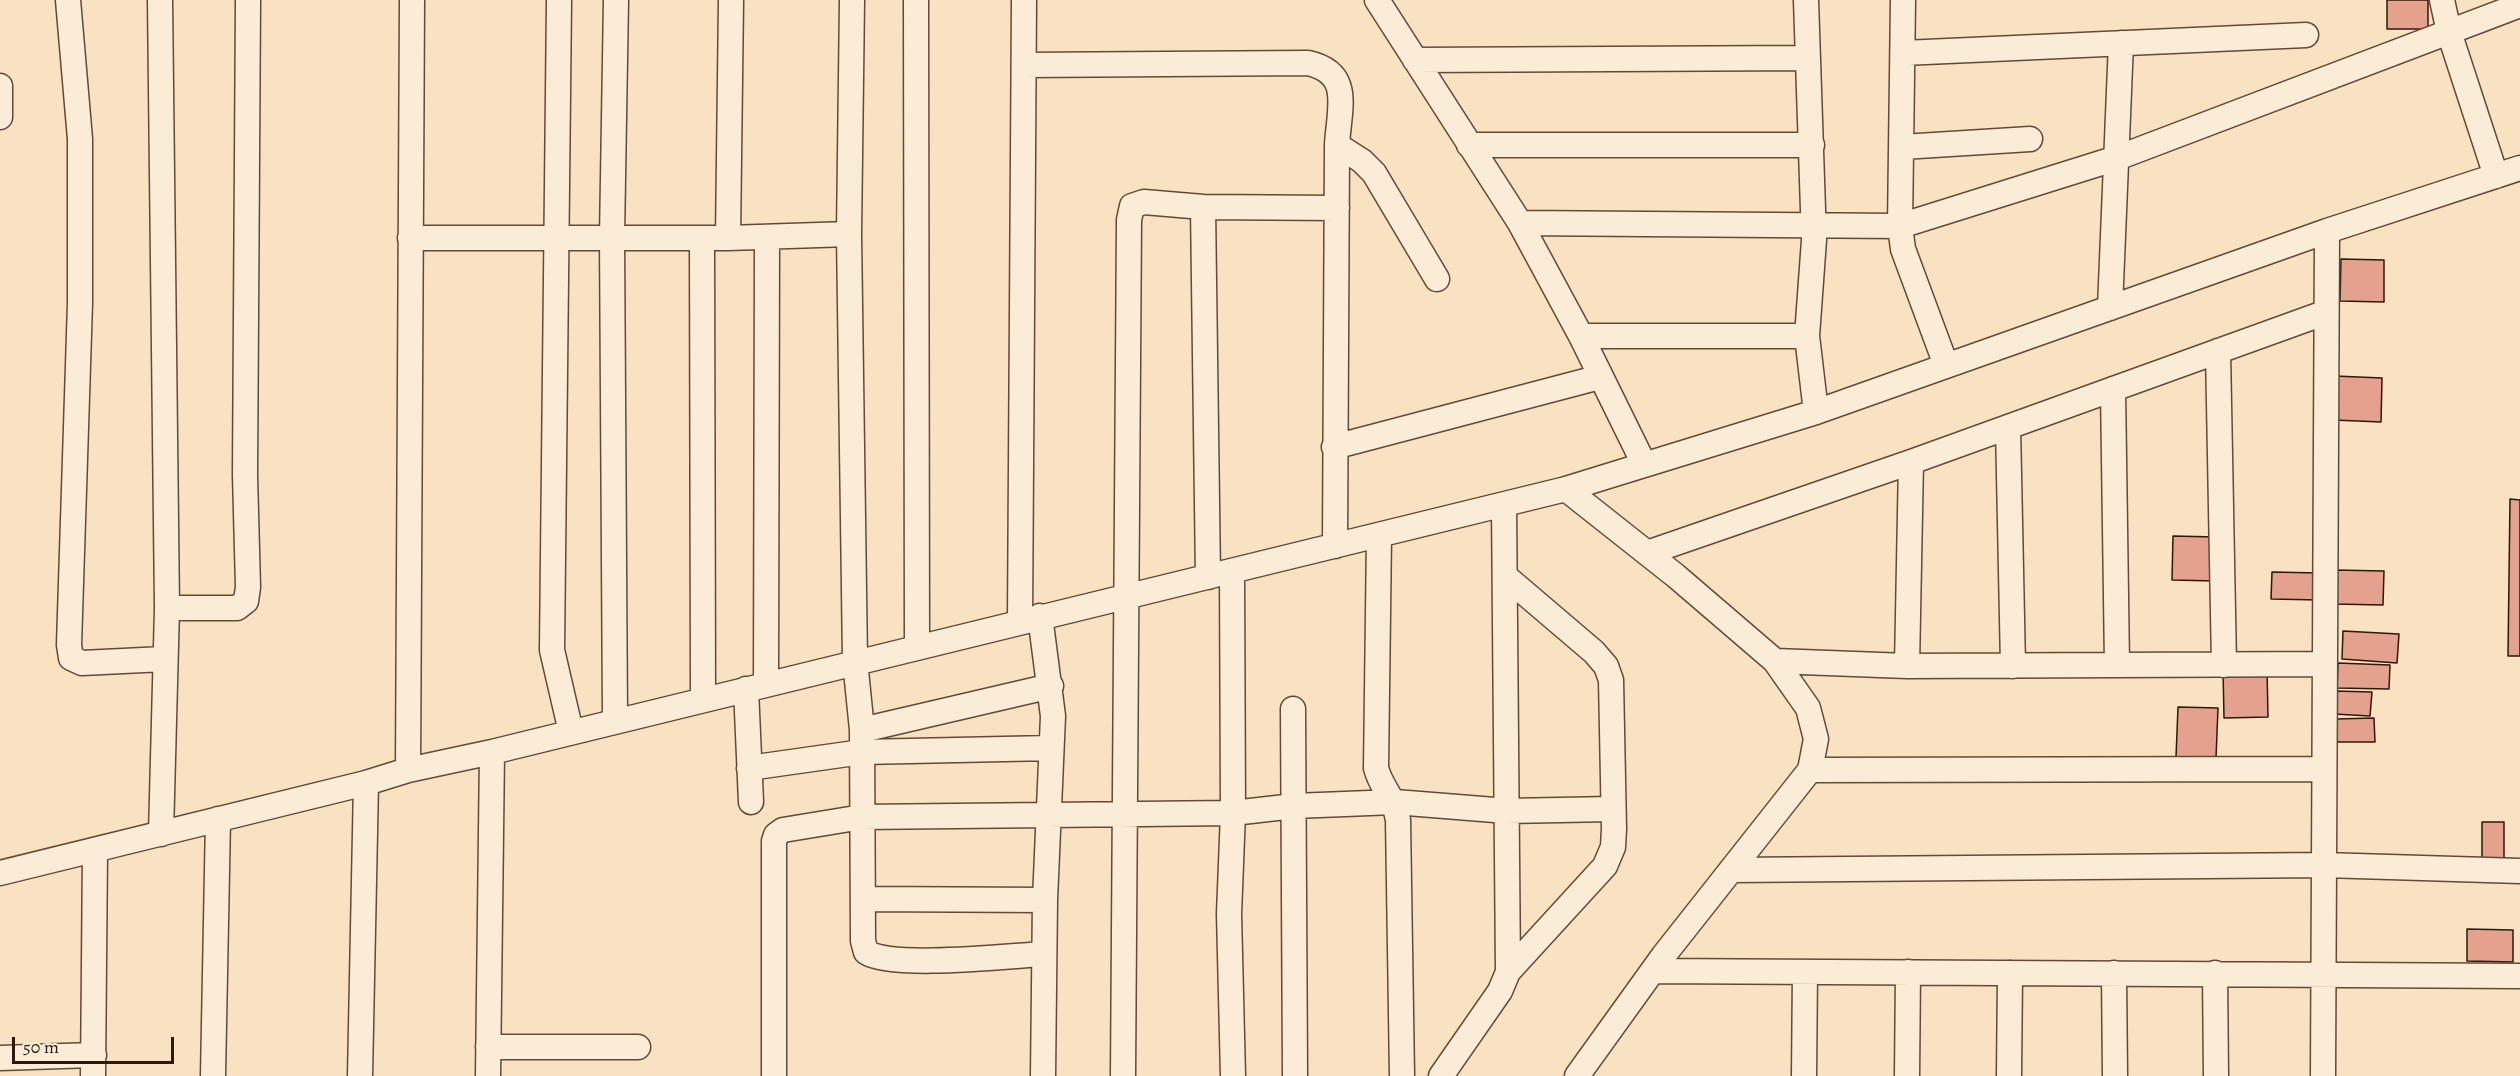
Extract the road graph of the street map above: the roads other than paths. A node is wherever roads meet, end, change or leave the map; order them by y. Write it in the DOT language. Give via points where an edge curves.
graph roads {
  1 [pos="68,0"];
  2 [pos="160,0"];
  3 [pos="248,0"];
  4 [pos="412,0"];
  5 [pos="559,0"];
  6 [pos="616,0"];
  7 [pos="731,0"];
  8 [pos="852,0"];
  9 [pos="916,0"];
  10 [pos="1024,0"];
  11 [pos="1377,0"];
  12 [pos="1806,0"];
  13 [pos="1903,0"];
  14 [pos="2442,0"];
  15 [pos="2520,5"];
  16 [pos="2449,32"];
  17 [pos="2306,35"];
  18 [pos="2121,43"];
  19 [pos="1903,53"];
  20 [pos="1808,58"];
  21 [pos="1415,60"];
  22 [pos="1024,65"];
  23 [pos="0,86"];
  24 [pos="0,117"];
  25 [pos="2030,139"];
  26 [pos="1337,145"];
  27 [pos="1469,145"];
  28 [pos="1812,145"];
  29 [pos="1902,147"];
  30 [pos="2117,158"];
  31 [pos="2520,168"];
  32 [pos="2496,176"];
  33 [pos="1203,207"];
  34 [pos="1336,208"];
  35 [pos="1520,223"];
  36 [pos="1812,226"];
  37 [pos="1900,226"];
  38 [pos="2327,231"];
  39 [pos="849,234"];
  40 [pos="612,237"];
  41 [pos="767,237"];
  42 [pos="410,238"];
  43 [pos="556,238"];
  44 [pos="702,238"];
  45 [pos="728,238"];
  46 [pos="1437,279"];
  47 [pos="2110,308"];
  48 [pos="2324,313"];
  49 [pos="1581,336"];
  50 [pos="1808,336"];
  51 [pos="2218,351"];
  52 [pos="1946,365"];
  53 [pos="1600,376"];
  54 [pos="2113,390"];
  55 [pos="1816,412"];
  56 [pos="2008,427"];
  57 [pos="1334,447"];
  58 [pos="1911,462"];
  59 [pos="1644,464"];
  60 [pos="1566,489"];
  61 [pos="1504,506"];
  62 [pos="1379,536"];
  63 [pos="1335,546"];
  64 [pos="1647,553"];
  65 [pos="1232,571"];
  66 [pos="1208,577"];
  67 [pos="1506,577"];
  68 [pos="1127,596"];
  69 [pos="167,608"];
  70 [pos="1030,619"];
  71 [pos="917,647"];
  72 [pos="164,658"];
  73 [pos="855,661"];
  74 [pos="1775,661"];
  75 [pos="2324,664"];
  76 [pos="2117,665"];
  77 [pos="2224,665"];
  78 [pos="1907,666"];
  79 [pos="2013,666"];
  80 [pos="756,686"];
  81 [pos="1051,686"];
  82 [pos="703,699"];
  83 [pos="1293,709"];
  84 [pos="615,721"];
  85 [pos="571,732"];
  86 [pos="862,741"];
  87 [pos="1051,748"];
  88 [pos="492,752"];
  89 [pos="749,768"];
  90 [pos="2324,769"];
  91 [pos="408,770"];
  92 [pos="1810,770"];
  93 [pos="366,783"];
  94 [pos="751,801"];
  95 [pos="1395,801"];
  96 [pos="1294,806"];
  97 [pos="1612,809"];
  98 [pos="1507,811"];
  99 [pos="1233,813"];
  100 [pos="1049,814"];
  101 [pos="1124,814"];
  102 [pos="862,817"];
  103 [pos="218,819"];
  104 [pos="160,834"];
  105 [pos="95,850"];
  106 [pos="2324,865"];
  107 [pos="1731,870"];
  108 [pos="2520,871"];
  109 [pos="0,873"];
  110 [pos="863,899"];
  111 [pos="1045,900"];
  112 [pos="1044,954"];
  113 [pos="1653,971"];
  114 [pos="1508,972"];
  115 [pos="1805,972"];
  116 [pos="1908,972"];
  117 [pos="2010,973"];
  118 [pos="2114,973"];
  119 [pos="2215,973"];
  120 [pos="2324,974"];
  121 [pos="2520,976"];
  122 [pos="488,1047"];
  123 [pos="638,1047"];
  124 [pos="0,1058"];
  125 [pos="94,1065"];
  126 [pos="213,1076"];
  127 [pos="360,1076"];
  128 [pos="488,1076"];
  129 [pos="774,1076"];
  130 [pos="1043,1076"];
  131 [pos="1124,1076"];
  132 [pos="1233,1076"];
  133 [pos="1295,1076"];
  134 [pos="1402,1076"];
  135 [pos="1441,1076"];
  136 [pos="1577,1076"];
  137 [pos="1803,1076"];
  138 [pos="1907,1076"];
  139 [pos="2009,1076"];
  140 [pos="2115,1076"];
  141 [pos="2216,1076"];
  142 [pos="2324,1076"];
  1 -- 72 [label="street" via="81,140 69,645 71,658 82,663"];
  2 -- 69 [label="street"];
  3 -- 69 [label="street" via="248,587 246,601 237,608"];
  4 -- 42 [label="street"];
  5 -- 43 [label="street"];
  6 -- 40 [label="street"];
  7 -- 45 [label="street"];
  8 -- 39 [label="street"];
  9 -- 71 [label="street"];
  10 -- 22 [label="street"];
  11 -- 21 [label="street"];
  12 -- 20 [label="street"];
  13 -- 19 [label="street"];
  14 -- 16 [label="street"];
  15 -- 16 [label="street"];
  16 -- 30 [label="street"];
  16 -- 32 [label="street"];
  17 -- 18 [label="street"];
  18 -- 19 [label="street"];
  18 -- 30 [label="street"];
  19 -- 29 [label="street"];
  20 -- 21 [label="street"];
  20 -- 28 [label="street"];
  21 -- 27 [label="street"];
  22 -- 26 [label="street" via="1308,63 1323,67 1336,77 1340,92"];
  22 -- 70 [label="street"];
  23 -- 24 [label="street"];
  25 -- 29 [label="street"];
  26 -- 34 [label="street"];
  26 -- 46 [label="street" via="1374,173"];
  27 -- 28 [label="street"];
  27 -- 35 [label="street"];
  28 -- 36 [label="street"];
  29 -- 37 [label="street"];
  30 -- 37 [label="street"];
  30 -- 47 [label="street"];
  31 -- 32 [label="street"];
  32 -- 38 [label="street"];
  33 -- 34 [label="street"];
  33 -- 66 [label="street"];
  33 -- 68 [label="street" via="1144,202 1132,206 1129,220"];
  34 -- 57 [label="street"];
  35 -- 36 [label="street"];
  35 -- 49 [label="street"];
  36 -- 37 [label="street"];
  36 -- 50 [label="street"];
  37 -- 52 [label="street" via="1903,249"];
  38 -- 47 [label="street"];
  38 -- 48 [label="street"];
  39 -- 41 [label="street"];
  39 -- 73 [label="street"];
  40 -- 43 [label="street"];
  40 -- 44 [label="street"];
  40 -- 84 [label="street"];
  41 -- 45 [label="street"];
  41 -- 80 [label="street"];
  42 -- 43 [label="street"];
  42 -- 91 [label="street"];
  43 -- 85 [label="street" via="552,650"];
  44 -- 45 [label="street"];
  44 -- 82 [label="street"];
  47 -- 52 [label="street"];
  48 -- 51 [label="street"];
  48 -- 75 [label="street"];
  49 -- 50 [label="street"];
  49 -- 53 [label="street"];
  50 -- 55 [label="street"];
  51 -- 54 [label="street"];
  51 -- 77 [label="street"];
  52 -- 55 [label="street"];
  53 -- 57 [label="street"];
  53 -- 59 [label="street"];
  54 -- 56 [label="street"];
  54 -- 76 [label="street"];
  55 -- 59 [label="street"];
  56 -- 58 [label="street"];
  56 -- 79 [label="street"];
  57 -- 63 [label="street"];
  58 -- 64 [label="street"];
  58 -- 78 [label="street"];
  59 -- 60 [label="street"];
  60 -- 61 [label="street"];
  60 -- 64 [label="street"];
  61 -- 62 [label="street"];
  61 -- 67 [label="street"];
  62 -- 63 [label="street"];
  62 -- 95 [label="street" via="1376,768 1380,784"];
  63 -- 65 [label="street"];
  64 -- 74 [label="street"];
  65 -- 66 [label="street"];
  65 -- 99 [label="street"];
  66 -- 68 [label="street"];
  67 -- 97 [label="street" via="1606,666 1612,697"];
  67 -- 98 [label="street"];
  68 -- 70 [label="street"];
  68 -- 101 [label="street"];
  69 -- 72 [label="street"];
  70 -- 71 [label="street"];
  70 -- 81 [label="street"];
  71 -- 73 [label="street"];
  72 -- 104 [label="street"];
  73 -- 80 [label="street"];
  73 -- 86 [label="street"];
  74 -- 78 [label="street"];
  74 -- 92 [label="street" via="1808,708 1816,739"];
  75 -- 77 [label="street"];
  75 -- 90 [label="street"];
  76 -- 77 [label="street"];
  76 -- 79 [label="street"];
  78 -- 79 [label="street"];
  80 -- 82 [label="street"];
  80 -- 89 [label="street"];
  81 -- 86 [label="street"];
  81 -- 87 [label="street"];
  82 -- 84 [label="street"];
  83 -- 96 [label="street"];
  84 -- 85 [label="street"];
  85 -- 88 [label="street"];
  86 -- 87 [label="street"];
  86 -- 89 [label="street"];
  86 -- 102 [label="street"];
  87 -- 100 [label="street"];
  88 -- 91 [label="street"];
  88 -- 122 [label="street"];
  89 -- 94 [label="street"];
  90 -- 92 [label="street"];
  90 -- 106 [label="street"];
  91 -- 93 [label="street"];
  92 -- 107 [label="street"];
  93 -- 103 [label="street"];
  93 -- 127 [label="street"];
  95 -- 96 [label="street"];
  95 -- 98 [label="street"];
  95 -- 134 [label="street"];
  96 -- 99 [label="street"];
  96 -- 133 [label="street"];
  97 -- 98 [label="street"];
  97 -- 114 [label="street" via="1613,848 1605,866"];
  98 -- 114 [label="street"];
  99 -- 101 [label="street"];
  99 -- 132 [label="street" via="1229,914"];
  100 -- 101 [label="street"];
  100 -- 102 [label="street"];
  100 -- 111 [label="street"];
  101 -- 131 [label="street"];
  102 -- 110 [label="street"];
  102 -- 129 [label="street" via="820,822 776,835"];
  103 -- 104 [label="street"];
  103 -- 126 [label="street"];
  104 -- 105 [label="street"];
  105 -- 109 [label="street"];
  105 -- 125 [label="street"];
  106 -- 107 [label="street"];
  106 -- 108 [label="street"];
  106 -- 120 [label="street"];
  107 -- 113 [label="street"];
  110 -- 111 [label="street"];
  110 -- 112 [label="street" via="863,941 866,952 875,958 920,960"];
  111 -- 112 [label="street"];
  112 -- 130 [label="street"];
  113 -- 115 [label="street"];
  113 -- 136 [label="street"];
  114 -- 135 [label="street" via="1500,991"];
  115 -- 116 [label="street"];
  115 -- 137 [label="street"];
  116 -- 117 [label="street"];
  116 -- 138 [label="street"];
  117 -- 118 [label="street"];
  117 -- 139 [label="street"];
  118 -- 119 [label="street"];
  118 -- 140 [label="street"];
  119 -- 120 [label="street"];
  119 -- 141 [label="street"];
  120 -- 121 [label="street"];
  120 -- 142 [label="street"];
  122 -- 123 [label="street"];
  122 -- 128 [label="street"];
  124 -- 125 [label="street"];
}
